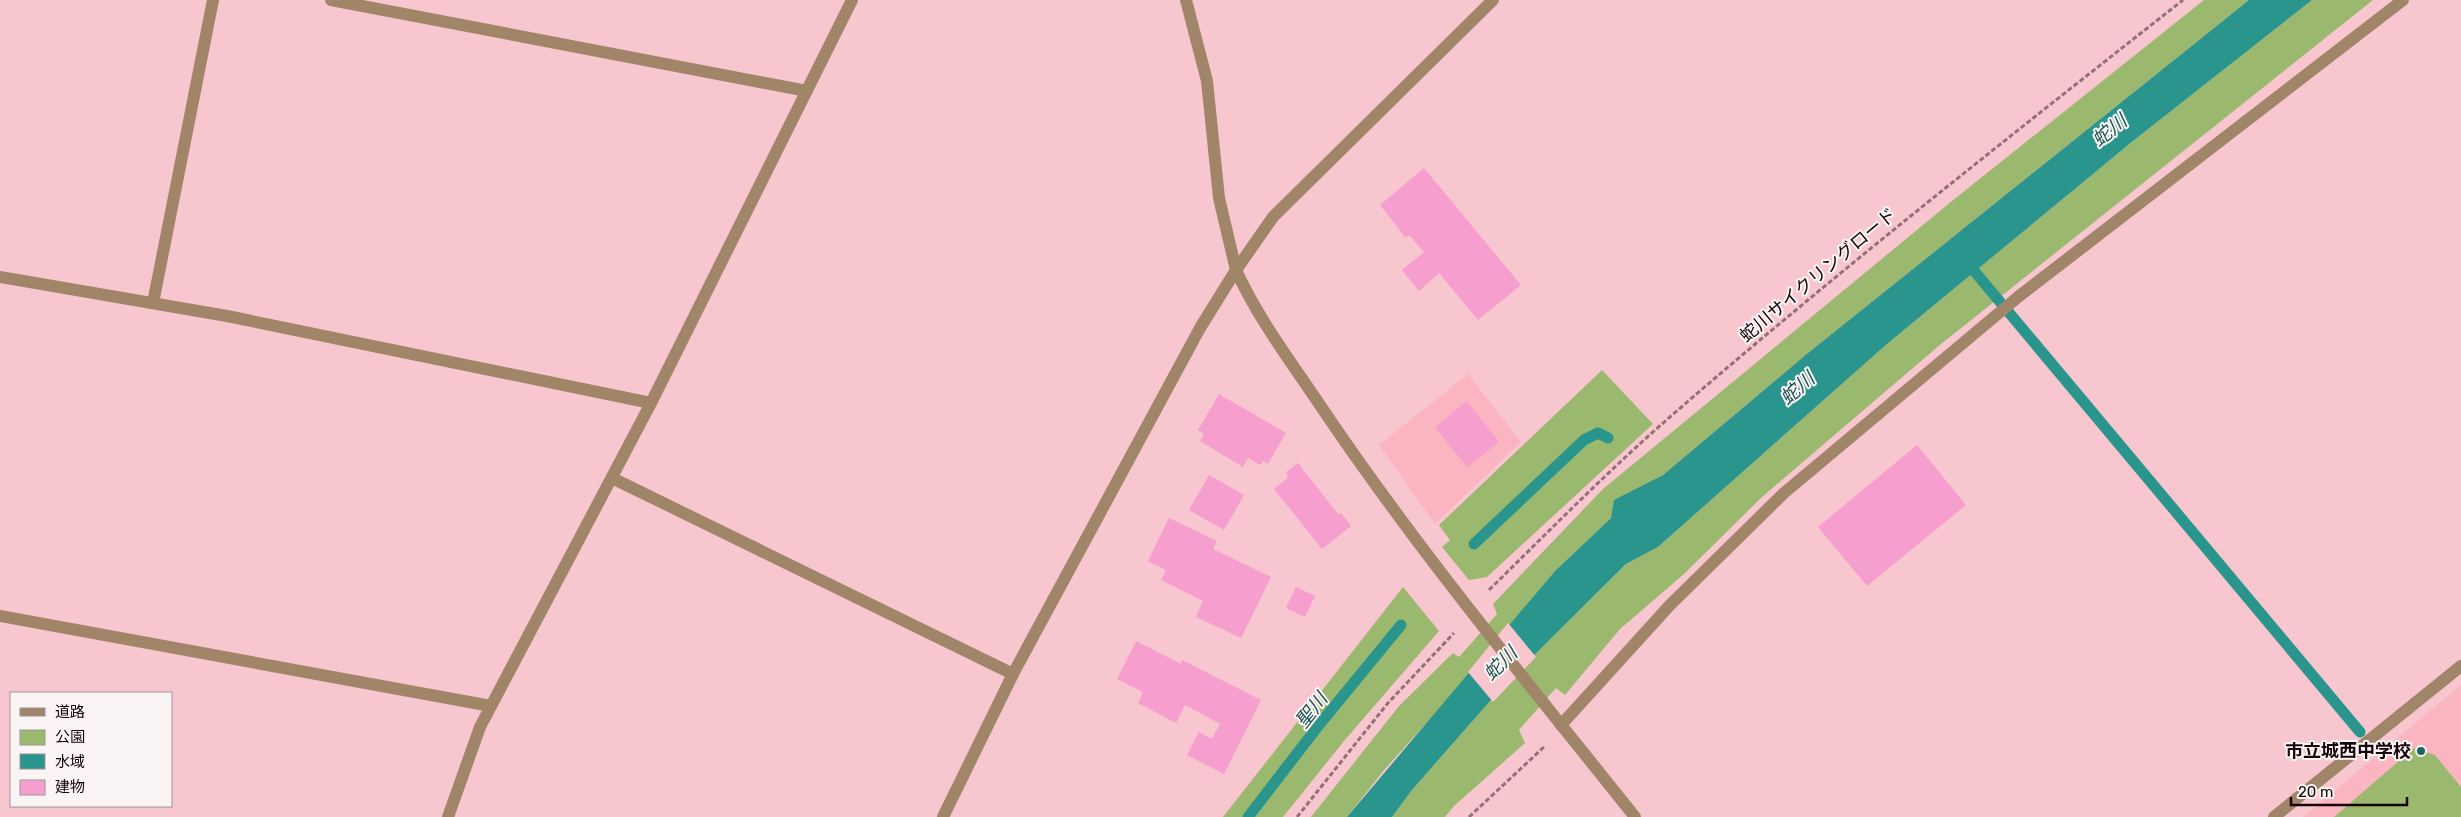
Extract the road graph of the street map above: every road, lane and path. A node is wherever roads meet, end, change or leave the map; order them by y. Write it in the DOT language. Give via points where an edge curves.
graph roads {
  1 [pos="214,0"];
  2 [pos="331,0"];
  3 [pos="852,0"];
  4 [pos="1186,0"];
  5 [pos="1493,0"];
  6 [pos="2183,0"];
  7 [pos="2403,0"];
  8 [pos="807,90"];
  9 [pos="1236,270"];
  10 [pos="0,277"];
  11 [pos="153,304"];
  12 [pos="651,403"];
  13 [pos="612,478"];
  14 [pos="1487,592"];
  15 [pos="0,616"];
  16 [pos="1453,635"];
  17 [pos="2461,666"];
  18 [pos="1013,674"];
  19 [pos="491,706"];
  20 [pos="1561,725"];
  21 [pos="448,817"];
  22 [pos="943,817"];
  23 [pos="1297,817"];
  24 [pos="1469,817"];
  25 [pos="1634,817"];
  26 [pos="2274,817"];
  1 -- 11 [label="street"];
  2 -- 8 [label="street"];
  3 -- 8 [label="street"];
  4 -- 9 [label="street" via="1207,81 1219,198"];
  5 -- 9 [label="street" via="1273,217"];
  6 -- 14 [label="path, 蛇川サイクリングロード" via="1942,189 1670,417"];
  7 -- 20 [label="street" via="2018,297 1784,493 1670,605"];
  8 -- 12 [label="street"];
  9 -- 18 [label="street" via="1195,337"];
  9 -- 20 [label="street" via="1253,305 1363,468 1478,622"];
  10 -- 11 [label="street"];
  11 -- 12 [label="street" via="227,316"];
  12 -- 13 [label="street"];
  13 -- 18 [label="street"];
  13 -- 19 [label="street"];
  15 -- 19 [label="street"];
  16 -- 23 [label="path" via="1388,703"];
  17 -- 26 [label="street"];
  18 -- 22 [label="street"];
  19 -- 21 [label="street" via="480,727"];
  20 -- 24 [label="path" via="1544,748 1526,761"];
  20 -- 25 [label="street"];
}
